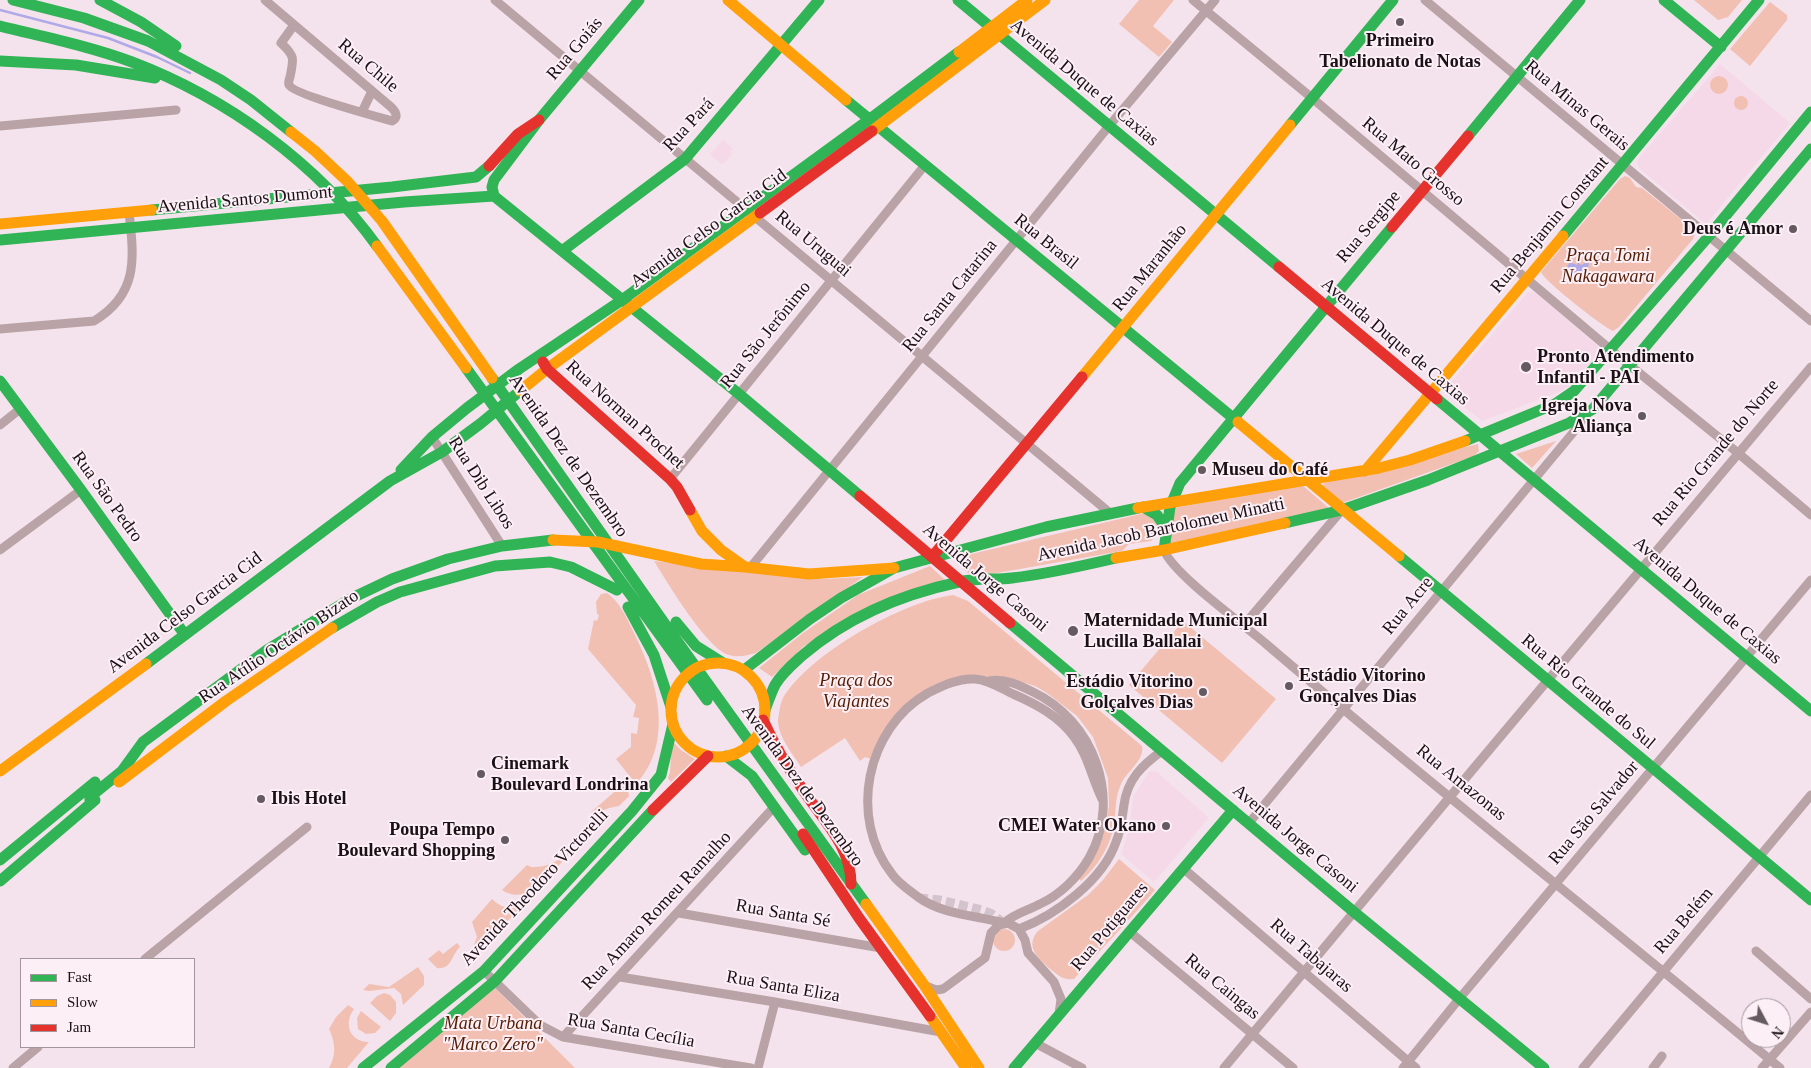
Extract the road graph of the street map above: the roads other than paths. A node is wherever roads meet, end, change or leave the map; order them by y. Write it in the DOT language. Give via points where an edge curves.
graph roads {
  1 [pos="14,0"];
  2 [pos="100,0"];
  3 [pos="265,0"];
  4 [pos="495,0"];
  5 [pos="638,0"];
  6 [pos="728,0"];
  7 [pos="819,0"];
  8 [pos="958,0"];
  9 [pos="1027,0"];
  10 [pos="1045,0"];
  11 [pos="1192,0"];
  12 [pos="1215,0"];
  13 [pos="1393,0"];
  14 [pos="1425,0"];
  15 [pos="1580,0"];
  16 [pos="1664,0"];
  17 [pos="1759,0"];
  18 [pos="1206,11"];
  19 [pos="294,25"];
  20 [pos="0,26"];
  21 [pos="994,31"];
  22 [pos="781,46"];
  23 [pos="1721,47"];
  24 [pos="0,61"];
  25 [pos="580,71"];
  26 [pos="1517,77"];
  27 [pos="221,80"];
  28 [pos="174,81"];
  29 [pos="372,91"];
  30 [pos="1312,98"];
  31 [pos="176,110"];
  32 [pos="362,112"];
  33 [pos="1811,112"];
  34 [pos="539,120"];
  35 [pos="874,123"];
  36 [pos="0,126"];
  37 [pos="1109,126"];
  38 [pos="1811,149"];
  39 [pos="685,159"];
  40 [pos="925,165"];
  41 [pos="1623,166"];
  42 [pos="801,169"];
  43 [pos="476,177"];
  44 [pos="808,179"];
  45 [pos="1422,192"];
  46 [pos="494,196"];
  47 [pos="747,209"];
  48 [pos="129,212"];
  49 [pos="1215,215"];
  50 [pos="756,217"];
  51 [pos="0,224"];
  52 [pos="131,228"];
  53 [pos="1709,236"];
  54 [pos="719,237"];
  55 [pos="0,240"];
  56 [pos="1016,240"];
  57 [pos="694,248"];
  58 [pos="1726,250"];
  59 [pos="562,251"];
  60 [pos="698,260"];
  61 [pos="1527,280"];
  62 [pos="831,282"];
  63 [pos="622,300"];
  64 [pos="1325,306"];
  65 [pos="632,308"];
  66 [pos="1811,321"];
  67 [pos="1123,328"];
  68 [pos="0,329"];
  69 [pos="1611,350"];
  70 [pos="539,356"];
  71 [pos="922,356"];
  72 [pos="1631,366"];
  73 [pos="1811,367"];
  74 [pos="548,369"];
  75 [pos="0,381"];
  76 [pos="739,394"];
  77 [pos="1430,395"];
  78 [pos="20,409"];
  79 [pos="1593,409"];
  80 [pos="463,411"];
  81 [pos="1233,418"];
  82 [pos="0,424"];
  83 [pos="468,432"];
  84 [pos="1480,436"];
  85 [pos="432,437"];
  86 [pos="1027,444"];
  87 [pos="1498,451"];
  88 [pos="442,452"];
  89 [pos="1738,453"];
  90 [pos="829,469"];
  91 [pos="1365,471"];
  92 [pos="670,479"];
  93 [pos="1533,479"];
  94 [pos="390,481"];
  95 [pos="1306,481"];
  96 [pos="81,490"];
  97 [pos="1170,502"];
  98 [pos="1143,507"];
  99 [pos="1342,510"];
  100 [pos="1110,513"];
  101 [pos="1811,514"];
  102 [pos="1166,528"];
  103 [pos="502,546"];
  104 [pos="610,546"];
  105 [pos="0,550"];
  106 [pos="1164,550"];
  107 [pos="932,556"];
  108 [pos="606,558"];
  109 [pos="747,568"];
  110 [pos="894,568"];
  111 [pos="1641,568"];
  112 [pos="1811,580"];
  113 [pos="962,582"];
  114 [pos="617,590"];
  115 [pos="1440,592"];
  116 [pos="1244,625"];
  117 [pos="663,630"];
  118 [pos="185,635"];
  119 [pos="1746,657"];
  120 [pos="723,663"];
  121 [pos="744,670"];
  122 [pos="1547,681"];
  123 [pos="670,706"];
  124 [pos="1343,710"];
  125 [pos="1811,711"];
  126 [pos="764,715"];
  127 [pos="673,724"];
  128 [pos="143,742"];
  129 [pos="1162,751"];
  130 [pos="708,756"];
  131 [pos="726,756"];
  132 [pos="1652,768"];
  133 [pos="0,772"];
  134 [pos="1811,795"];
  135 [pos="1450,796"];
  136 [pos="90,804"];
  137 [pos="774,807"];
  138 [pos="1233,810"];
  139 [pos="1249,823"];
  140 [pos="307,827"];
  141 [pos="1760,857"];
  142 [pos="0,860"];
  143 [pos="1184,869"];
  144 [pos="0,881"];
  145 [pos="1556,883"];
  146 [pos="846,887"];
  147 [pos="1811,900"];
  148 [pos="679,912"];
  149 [pos="1354,912"];
  150 [pos="1004,923"];
  151 [pos="1019,929"];
  152 [pos="1130,932"];
  153 [pos="881,948"];
  154 [pos="1756,951"];
  155 [pos="146,958"];
  156 [pos="484,970"];
  157 [pos="1304,971"];
  158 [pos="1663,972"];
  159 [pos="620,977"];
  160 [pos="495,981"];
  161 [pos="924,985"];
  162 [pos="1459,999"];
  163 [pos="1811,999"];
  164 [pos="775,1002"];
  165 [pos="1811,1012"];
  166 [pos="1059,1015"];
  167 [pos="941,1032"];
  168 [pos="1252,1034"];
  169 [pos="563,1037"];
  170 [pos="1035,1043"];
  171 [pos="37,1048"];
  172 [pos="1662,1056"];
  173 [pos="1769,1059"];
  174 [pos="1406,1065"];
  175 [pos="13,1068"];
  176 [pos="363,1068"];
  177 [pos="391,1068"];
  178 [pos="751,1068"];
  179 [pos="758,1068"];
  180 [pos="966,1068"];
  181 [pos="979,1068"];
  182 [pos="1014,1068"];
  183 [pos="1082,1068"];
  184 [pos="1224,1068"];
  185 [pos="1293,1068"];
  186 [pos="1416,1068"];
  187 [pos="1544,1068"];
  188 [pos="1583,1068"];
  189 [pos="1652,1068"];
  190 [pos="1762,1068"];
  191 [pos="1780,1068"];
  1 -- 27 [label="main road, Avenida Dez de Dezembro" via="84,18 148,41"];
  2 -- 27 [label="main road" via="141,22"];
  3 -- 19 [label="street, Rua Chile"];
  4 -- 25 [label="street, Rua Uruguai"];
  5 -- 25 [label="main road, Rua Goiás"];
  6 -- 22 [label="main road, Rua Brasil"];
  7 -- 22 [label="main road, Rua Pará"];
  8 -- 21 [label="main road, Avenida Duque de Caxias"];
  9 -- 21 [label="main road, Avenida Celso Garcia Cid"];
  10 -- 21 [label="main road, Avenida Celso Garcia Cid"];
  11 -- 18 [label="street, Rua Mato Grosso"];
  12 -- 18 [label="street, Rua Santa Catarina"];
  13 -- 30 [label="main road, Rua Maranhão"];
  14 -- 26 [label="street, Rua Minas Gerais"];
  15 -- 26 [label="main road, Rua Sergipe"];
  16 -- 23 [label="main road"];
  17 -- 23 [label="main road, Rua Benjamin Constant"];
  18 -- 30 [label="street, Rua Mato Grosso"];
  18 -- 37 [label="street, Rua Santa Catarina"];
  19 -- 29 [label="street, Rua Chile"];
  19 -- 32 [label="street, Rua Chile" via="281,43 293,58 289,85 307,95"];
  20 -- 28 [label="main road, Avenida Dez de Dezembro" via="132,62"];
  21 -- 35 [label="main road, Avenida Celso Garcia Cid"];
  21 -- 37 [label="main road, Avenida Duque de Caxias"];
  22 -- 35 [label="main road, Rua Brasil"];
  22 -- 39 [label="main road, Rua Pará"];
  23 -- 41 [label="main road, Rua Benjamin Constant"];
  24 -- 28 [label="main road" via="76,65"];
  25 -- 34 [label="main road, Rua Goiás"];
  25 -- 39 [label="street, Rua Uruguai"];
  26 -- 41 [label="street, Rua Minas Gerais"];
  26 -- 45 [label="main road, Rua Sergipe"];
  27 -- 104 [label="main road, Avenida Dez de Dezembro" via="315,151 382,221"];
  28 -- 108 [label="main road, Avenida Dez de Dezembro" via="208,99 300,162 363,226"];
  29 -- 32 [label="street"];
  29 -- 32 [label="street, Rua Chile" via="395,111 396,119 392,121"];
  30 -- 45 [label="street, Rua Mato Grosso"];
  30 -- 49 [label="main road, Rua Maranhão"];
  31 -- 36 [label="street"];
  33 -- 53 [label="main road, Avenida Jacob Bartolomeu Minatti"];
  34 -- 43 [label="main road, Rua Goiás" via="518,134"];
  34 -- 46 [label="main road, Rua Goiás" via="494,180"];
  35 -- 40 [label="main road, Rua Brasil"];
  35 -- 42 [label="main road, Avenida Celso Garcia Cid"];
  35 -- 44 [label="main road, Avenida Celso Garcia Cid"];
  37 -- 49 [label="main road, Avenida Duque de Caxias"];
  37 -- 56 [label="street, Rua Santa Catarina"];
  38 -- 58 [label="main road, Avenida Jacob Bartolomeu Minatti"];
  39 -- 47 [label="street, Rua Uruguai"];
  39 -- 59 [label="main road, Rua Pará"];
  40 -- 56 [label="main road, Rua Brasil"];
  40 -- 62 [label="street, Rua São Jerônimo"];
  41 -- 53 [label="street, Rua Minas Gerais"];
  41 -- 61 [label="main road, Rua Benjamin Constant"];
  42 -- 44 [label="main road"];
  42 -- 47 [label="main road, Avenida Celso Garcia Cid"];
  43 -- 48 [label="main road, Avenida Santos Dumont"];
  44 -- 50 [label="main road, Avenida Celso Garcia Cid"];
  45 -- 61 [label="street, Rua Mato Grosso"];
  45 -- 64 [label="main road, Rua Sergipe"];
  46 -- 52 [label="main road, Avenida Santos Dumont"];
  46 -- 59 [label="main road, Avenida Jorge Casoni"];
  47 -- 50 [label="street, Rua Uruguai"];
  47 -- 54 [label="main road, Avenida Celso Garcia Cid"];
  48 -- 51 [label="main road, Avenida Santos Dumont"];
  48 -- 52 [label="street"];
  49 -- 64 [label="main road, Avenida Duque de Caxias"];
  49 -- 67 [label="main road, Rua Maranhão"];
  50 -- 54 [label="main road, Avenida Celso Garcia Cid"];
  50 -- 62 [label="street, Rua Uruguai"];
  52 -- 55 [label="main road, Avenida Santos Dumont"];
  52 -- 68 [label="street" via="132,264 128,287 107,313 94,321"];
  53 -- 58 [label="street, Rua Minas Gerais"];
  53 -- 69 [label="main road, Avenida Jacob Bartolomeu Minatti"];
  54 -- 57 [label="main road, Avenida Celso Garcia Cid"];
  54 -- 60 [label="main road, Avenida Celso Garcia Cid"];
  56 -- 67 [label="main road, Rua Brasil"];
  56 -- 71 [label="street, Rua Santa Catarina"];
  57 -- 60 [label="main road"];
  57 -- 63 [label="main road, Avenida Celso Garcia Cid"];
  58 -- 66 [label="street, Rua Minas Gerais"];
  58 -- 72 [label="main road, Avenida Jacob Bartolomeu Minatti"];
  59 -- 63 [label="main road, Avenida Jorge Casoni"];
  60 -- 65 [label="main road, Avenida Celso Garcia Cid"];
  61 -- 69 [label="street, Rua Mato Grosso"];
  61 -- 77 [label="main road, Rua Benjamin Constant"];
  62 -- 71 [label="street, Rua Uruguai"];
  62 -- 76 [label="street, Rua São Jerônimo"];
  63 -- 65 [label="main road, Avenida Jorge Casoni"];
  63 -- 70 [label="main road, Avenida Celso Garcia Cid"];
  64 -- 77 [label="main road, Avenida Duque de Caxias"];
  64 -- 81 [label="main road, Rua Sergipe"];
  65 -- 74 [label="main road, Avenida Celso Garcia Cid"];
  65 -- 76 [label="main road, Avenida Jorge Casoni"];
  67 -- 81 [label="main road, Rua Brasil"];
  67 -- 86 [label="main road, Rua Maranhão"];
  69 -- 72 [label="street, Rua Mato Grosso"];
  69 -- 84 [label="main road, Avenida Jacob Bartolomeu Minatti" via="1574,391 1555,404"];
  70 -- 74 [label="main road, Rua Norman Prochet"];
  70 -- 80 [label="main road, Avenida Celso Garcia Cid"];
  71 -- 86 [label="street, Rua Uruguai"];
  71 -- 90 [label="street, Rua Santa Catarina"];
  72 -- 79 [label="main road, Avenida Jacob Bartolomeu Minatti"];
  72 -- 89 [label="street, Rua Mato Grosso"];
  73 -- 89 [label="street, Rua Rio Grande do Norte"];
  74 -- 83 [label="main road, Avenida Celso Garcia Cid"];
  74 -- 92 [label="main road, Rua Norman Prochet"];
  75 -- 78 [label="main road, Rua São Pedro"];
  76 -- 90 [label="main road, Avenida Jorge Casoni"];
  76 -- 92 [label="street, Rua São Jerônimo"];
  77 -- 84 [label="main road, Avenida Duque de Caxias"];
  77 -- 91 [label="main road, Rua Benjamin Constant"];
  78 -- 82 [label="street"];
  78 -- 96 [label="main road, Rua São Pedro"];
  79 -- 87 [label="main road, Avenida Jacob Bartolomeu Minatti" via="1569,423"];
  79 -- 93 [label="street, Rua Acre"];
  80 -- 83 [label="main road" via="458,422 461,430"];
  80 -- 85 [label="main road, Avenida Celso Garcia Cid"];
  81 -- 95 [label="main road, Rua Brasil"];
  81 -- 97 [label="main road, Rua Sergipe" via="1180,483"];
  83 -- 88 [label="main road, Avenida Celso Garcia Cid"];
  84 -- 87 [label="main road, Avenida Duque de Caxias"];
  84 -- 91 [label="main road, Avenida Jacob Bartolomeu Minatti" via="1410,460"];
  85 -- 88 [label="street, Rua Dib Libos"];
  85 -- 94 [label="main road, Avenida Celso Garcia Cid"];
  86 -- 100 [label="street, Rua Uruguai"];
  86 -- 107 [label="main road, Rua Maranhão"];
  87 -- 93 [label="main road, Avenida Duque de Caxias"];
  87 -- 99 [label="main road, Avenida Jacob Bartolomeu Minatti"];
  88 -- 94 [label="main road, Avenida Celso Garcia Cid"];
  88 -- 103 [label="street, Rua Dib Libos"];
  89 -- 101 [label="street, Rua Mato Grosso"];
  89 -- 111 [label="street, Rua Rio Grande do Norte"];
  90 -- 107 [label="main road, Avenida Jorge Casoni"];
  90 -- 109 [label="street, Rua Santa Catarina"];
  91 -- 95 [label="main road, Avenida Jacob Bartolomeu Minatti"];
  92 -- 109 [label="main road, Rua Norman Prochet" via="702,531 721,550"];
  93 -- 111 [label="main road, Avenida Duque de Caxias"];
  93 -- 115 [label="street, Rua Acre"];
  94 -- 118 [label="main road, Avenida Celso Garcia Cid"];
  95 -- 97 [label="main road, Avenida Jacob Bartolomeu Minatti"];
  95 -- 99 [label="main road, Rua Brasil"];
  96 -- 105 [label="street"];
  96 -- 118 [label="main road, Rua São Pedro"];
  97 -- 98 [label="main road, Avenida Jacob Bartolomeu Minatti"];
  97 -- 102 [label="main road"];
  98 -- 100 [label="main road, Avenida Jacob Bartolomeu Minatti"];
  98 -- 102 [label="main road" via="1157,515"];
  99 -- 106 [label="main road, Avenida Jacob Bartolomeu Minatti"];
  99 -- 115 [label="main road, Rua Rio Grande do Sul"];
  99 -- 116 [label="street"];
  100 -- 107 [label="main road, Avenida Jacob Bartolomeu Minatti"];
  102 -- 106 [label="main road"];
  103 -- 109 [label="main road" via="553,540 598,542 702,564"];
  103 -- 128 [label="main road" via="448,558 352,598 267,650"];
  104 -- 117 [label="main road, Avenida Dez de Dezembro"];
  104 -- 120 [label="main road" via="653,590 694,644"];
  106 -- 113 [label="main road, Avenida Jacob Bartolomeu Minatti" via="1012,578"];
  106 -- 116 [label="street, Rua Amazonas" via="1180,572"];
  107 -- 110 [label="main road, Avenida Jacob Bartolomeu Minatti"];
  107 -- 113 [label="main road, Avenida Jorge Casoni"];
  108 -- 114 [label="main road"];
  108 -- 117 [label="main road, Avenida Dez de Dezembro"];
  109 -- 110 [label="main road" via="818,574"];
  110 -- 121 [label="main road, Avenida Jacob Bartolomeu Minatti" via="810,619"];
  111 -- 119 [label="main road, Avenida Duque de Caxias"];
  111 -- 122 [label="street, Rua Rio Grande do Norte"];
  112 -- 119 [label="street, Rua São Salvador"];
  113 -- 126 [label="main road, Avenida Jacob Bartolomeu Minatti" via="923,590 876,609 818,642 790,666 775,685"];
  113 -- 129 [label="main road, Avenida Jorge Casoni"];
  114 -- 123 [label="main road" via="654,654"];
  114 -- 136 [label="main road, Rua Atílio Octávio Bizato" via="571,567 537,562 481,569 400,592 321,635 226,701"];
  115 -- 122 [label="main road, Rua Rio Grande do Sul"];
  115 -- 124 [label="street, Rua Acre"];
  116 -- 124 [label="street, Rua Amazonas"];
  117 -- 146 [label="main road, Avenida Dez de Dezembro"];
  118 -- 133 [label="main road, Avenida Celso Garcia Cid"];
  119 -- 125 [label="main road, Avenida Duque de Caxias"];
  119 -- 132 [label="street, Rua São Salvador"];
  120 -- 121 [label="main road"];
  120 -- 123 [label="main road" via="702,665 688,674 677,686"];
  121 -- 126 [label="main road" via="759,688"];
  122 -- 132 [label="main road, Rua Rio Grande do Sul"];
  122 -- 135 [label="street, Rua Rio Grande do Norte"];
  123 -- 127 [label="main road"];
  124 -- 135 [label="street, Rua Amazonas"];
  124 -- 139 [label="street, Rua Acre"];
  126 -- 131 [label="main road" via="760,730 750,743"];
  126 -- 146 [label="main road" via="769,733 787,765 847,856 851,867"];
  127 -- 130 [label="main road" via="690,748"];
  127 -- 156 [label="main road, Avenida Theodoro Victorelli" via="661,775 632,811"];
  128 -- 136 [label="main road" via="122,771 90,796"];
  128 -- 142 [label="main road"];
  129 -- 138 [label="main road, Avenida Jorge Casoni"];
  129 -- 151 [label="street" via="1131,781 1126,792 1120,832 1103,868 1084,888 1043,918"];
  130 -- 131 [label="main road"];
  130 -- 160 [label="main road, Avenida Theodoro Victorelli" via="671,791"];
  131 -- 137 [label="main road" via="747,771"];
  132 -- 141 [label="main road, Rua Rio Grande do Sul"];
  132 -- 145 [label="street, Rua São Salvador"];
  134 -- 141 [label="street, Rua Belém"];
  135 -- 145 [label="street, Rua Amazonas"];
  135 -- 149 [label="street, Rua Rio Grande do Norte"];
  136 -- 144 [label="main road"];
  137 -- 146 [label="main road" via="819,871"];
  137 -- 148 [label="street, Rua Amaro Romeu Ramalho"];
  138 -- 139 [label="main road, Avenida Jorge Casoni"];
  138 -- 143 [label="main road, Rua Potiguares"];
  139 -- 149 [label="main road, Avenida Jorge Casoni"];
  140 -- 155 [label="street"];
  141 -- 147 [label="main road, Rua Rio Grande do Sul"];
  141 -- 158 [label="street, Rua Belém"];
  143 -- 152 [label="main road, Rua Potiguares"];
  143 -- 157 [label="street, Rua Tabajaras"];
  145 -- 158 [label="street, Rua Amazonas"];
  145 -- 162 [label="street, Rua São Salvador"];
  146 -- 153 [label="main road, Avenida Dez de Dezembro"];
  146 -- 161 [label="main road, Avenida Dez de Dezembro"];
  148 -- 153 [label="street, Rua Santa Sé"];
  148 -- 159 [label="street, Rua Amaro Romeu Ramalho"];
  149 -- 157 [label="street, Rua Rio Grande do Norte"];
  149 -- 162 [label="main road, Avenida Jorge Casoni"];
  150 -- 150 [label="street" via="946,911 919,898 893,876 875,844 868,822 870,774 882,741 897,718 919,699 940,687 968,679 989,682 1035,704 1065,726 1082,749 1102,799 1104,815 1100,831 1090,856 1079,871 1050,899 1013,915"];
  150 -- 151 [label="street"];
  150 -- 161 [label="street" via="991,932 985,958 943,989"];
  151 -- 166 [label="street" via="1028,953 1054,982 1061,999"];
  152 -- 166 [label="main road, Rua Potiguares"];
  152 -- 168 [label="street, Rua Caingas"];
  153 -- 167 [label="main road, Avenida Dez de Dezembro"];
  154 -- 163 [label="street"];
  156 -- 160 [label="street, Rua Santa Cecília"];
  156 -- 176 [label="main road, Avenida Theodoro Victorelli"];
  157 -- 168 [label="street, Rua Rio Grande do Norte"];
  157 -- 174 [label="street, Rua Tabajaras"];
  158 -- 173 [label="street, Rua Amazonas"];
  158 -- 188 [label="street, Rua Belém"];
  159 -- 164 [label="street, Rua Santa Eliza"];
  159 -- 169 [label="street, Rua Amaro Romeu Ramalho"];
  160 -- 169 [label="street, Rua Santa Cecília" via="540,1024"];
  160 -- 177 [label="main road, Avenida Theodoro Victorelli"];
  161 -- 181 [label="main road, Avenida Dez de Dezembro"];
  162 -- 174 [label="street, Rua São Salvador"];
  162 -- 187 [label="main road, Avenida Jorge Casoni"];
  164 -- 167 [label="street, Rua Santa Eliza"];
  164 -- 179 [label="street"];
  165 -- 173 [label="street"];
  166 -- 170 [label="main road, Rua Potiguares"];
  167 -- 180 [label="main road, Avenida Dez de Dezembro"];
  168 -- 184 [label="street, Rua Rio Grande do Norte"];
  168 -- 185 [label="street, Rua Caingas"];
  169 -- 178 [label="street, Rua Santa Cecília"];
  170 -- 182 [label="main road, Rua Potiguares"];
  170 -- 183 [label="street"];
  171 -- 175 [label="street"];
  172 -- 189 [label="street"];
  173 -- 190 [label="street"];
  173 -- 191 [label="street, Rua Amazonas"];
  174 -- 186 [label="street, Rua Tabajaras"];
}
